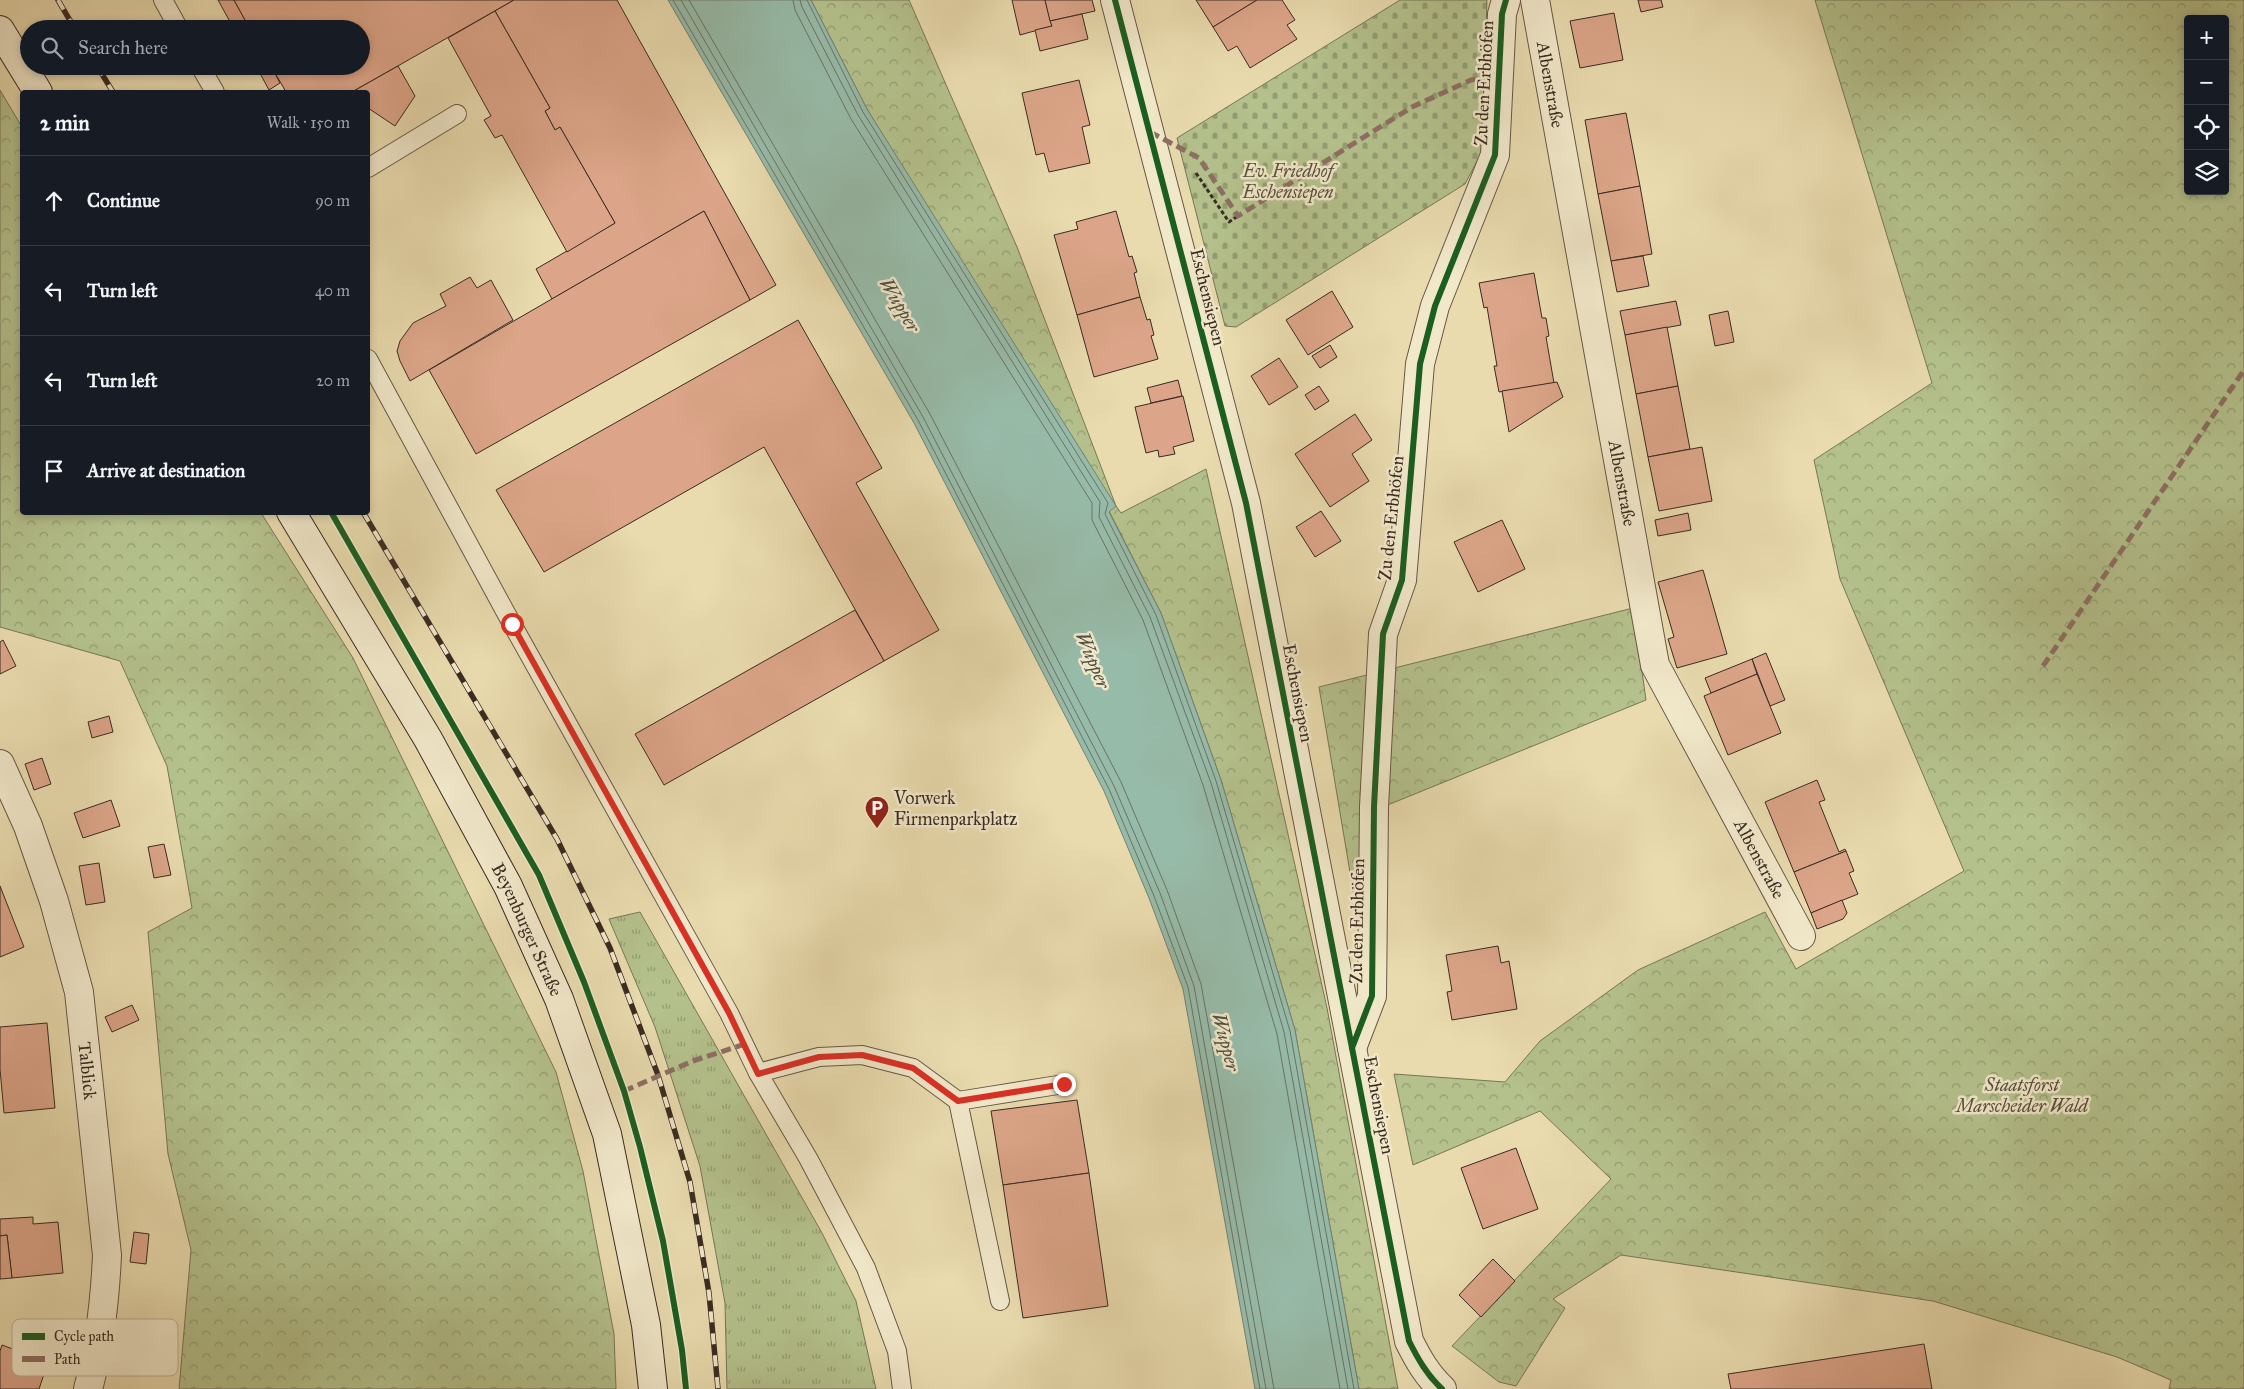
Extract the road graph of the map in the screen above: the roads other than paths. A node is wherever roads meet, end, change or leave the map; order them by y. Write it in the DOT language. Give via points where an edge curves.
graph roads {
  1 [pos="162,0"];
  2 [pos="1115,0"];
  3 [pos="1506,0"];
  4 [pos="1535,0"];
  5 [pos="174,20"];
  6 [pos="0,30"];
  7 [pos="20,63"];
  8 [pos="28,75"];
  9 [pos="205,75"];
  10 [pos="37,90"];
  11 [pos="214,90"];
  12 [pos="457,114"];
  13 [pos="370,167"];
  14 [pos="370,363"];
  15 [pos="293,515"];
  16 [pos="0,764"];
  17 [pos="1801,936"];
  18 [pos="1352,1048"];
  19 [pos="758,1074"];
  20 [pos="1064,1084"];
  21 [pos="958,1101"];
  22 [pos="1000,1300"];
  23 [pos="102,1319"];
  24 [pos="91,1376"];
  25 [pos="88,1389"];
  26 [pos="653,1389"];
  27 [pos="902,1389"];
  28 [pos="1442,1389"];
  1 -- 5 [label="lane"];
  2 -- 18 [label="street, Eschensiepen" via="1246,503"];
  3 -- 18 [label="street, Zu den Erbhöfen" via="1502,14 1495,155 1435,306 1420,364 1402,580 1383,634 1374,807 1372,996"];
  4 -- 17 [label="street, Albenstraße" via="1656,665"];
  6 -- 7 [label="street"];
  8 -- 10 [label="street"];
  9 -- 11 [label="lane"];
  12 -- 13 [label="lane"];
  14 -- 19 [label="lane" via="729,1013"];
  15 -- 26 [label="street, Beyenburger Straße" via="432,747 508,886 560,999 607,1134 646,1325"];
  16 -- 23 [label="street, Talblick" via="28,826 54,901 79,992 107,1255"];
  18 -- 28 [label="street, Eschensiepen" via="1409,1341 1432,1380"];
  19 -- 21 [label="lane" via="819,1057 862,1055 913,1068"];
  19 -- 27 [label="lane" via="808,1158 866,1268 896,1351"];
  20 -- 21 [label="lane"];
  21 -- 22 [label="lane"];
  24 -- 25 [label="street, Talblick"];
}
